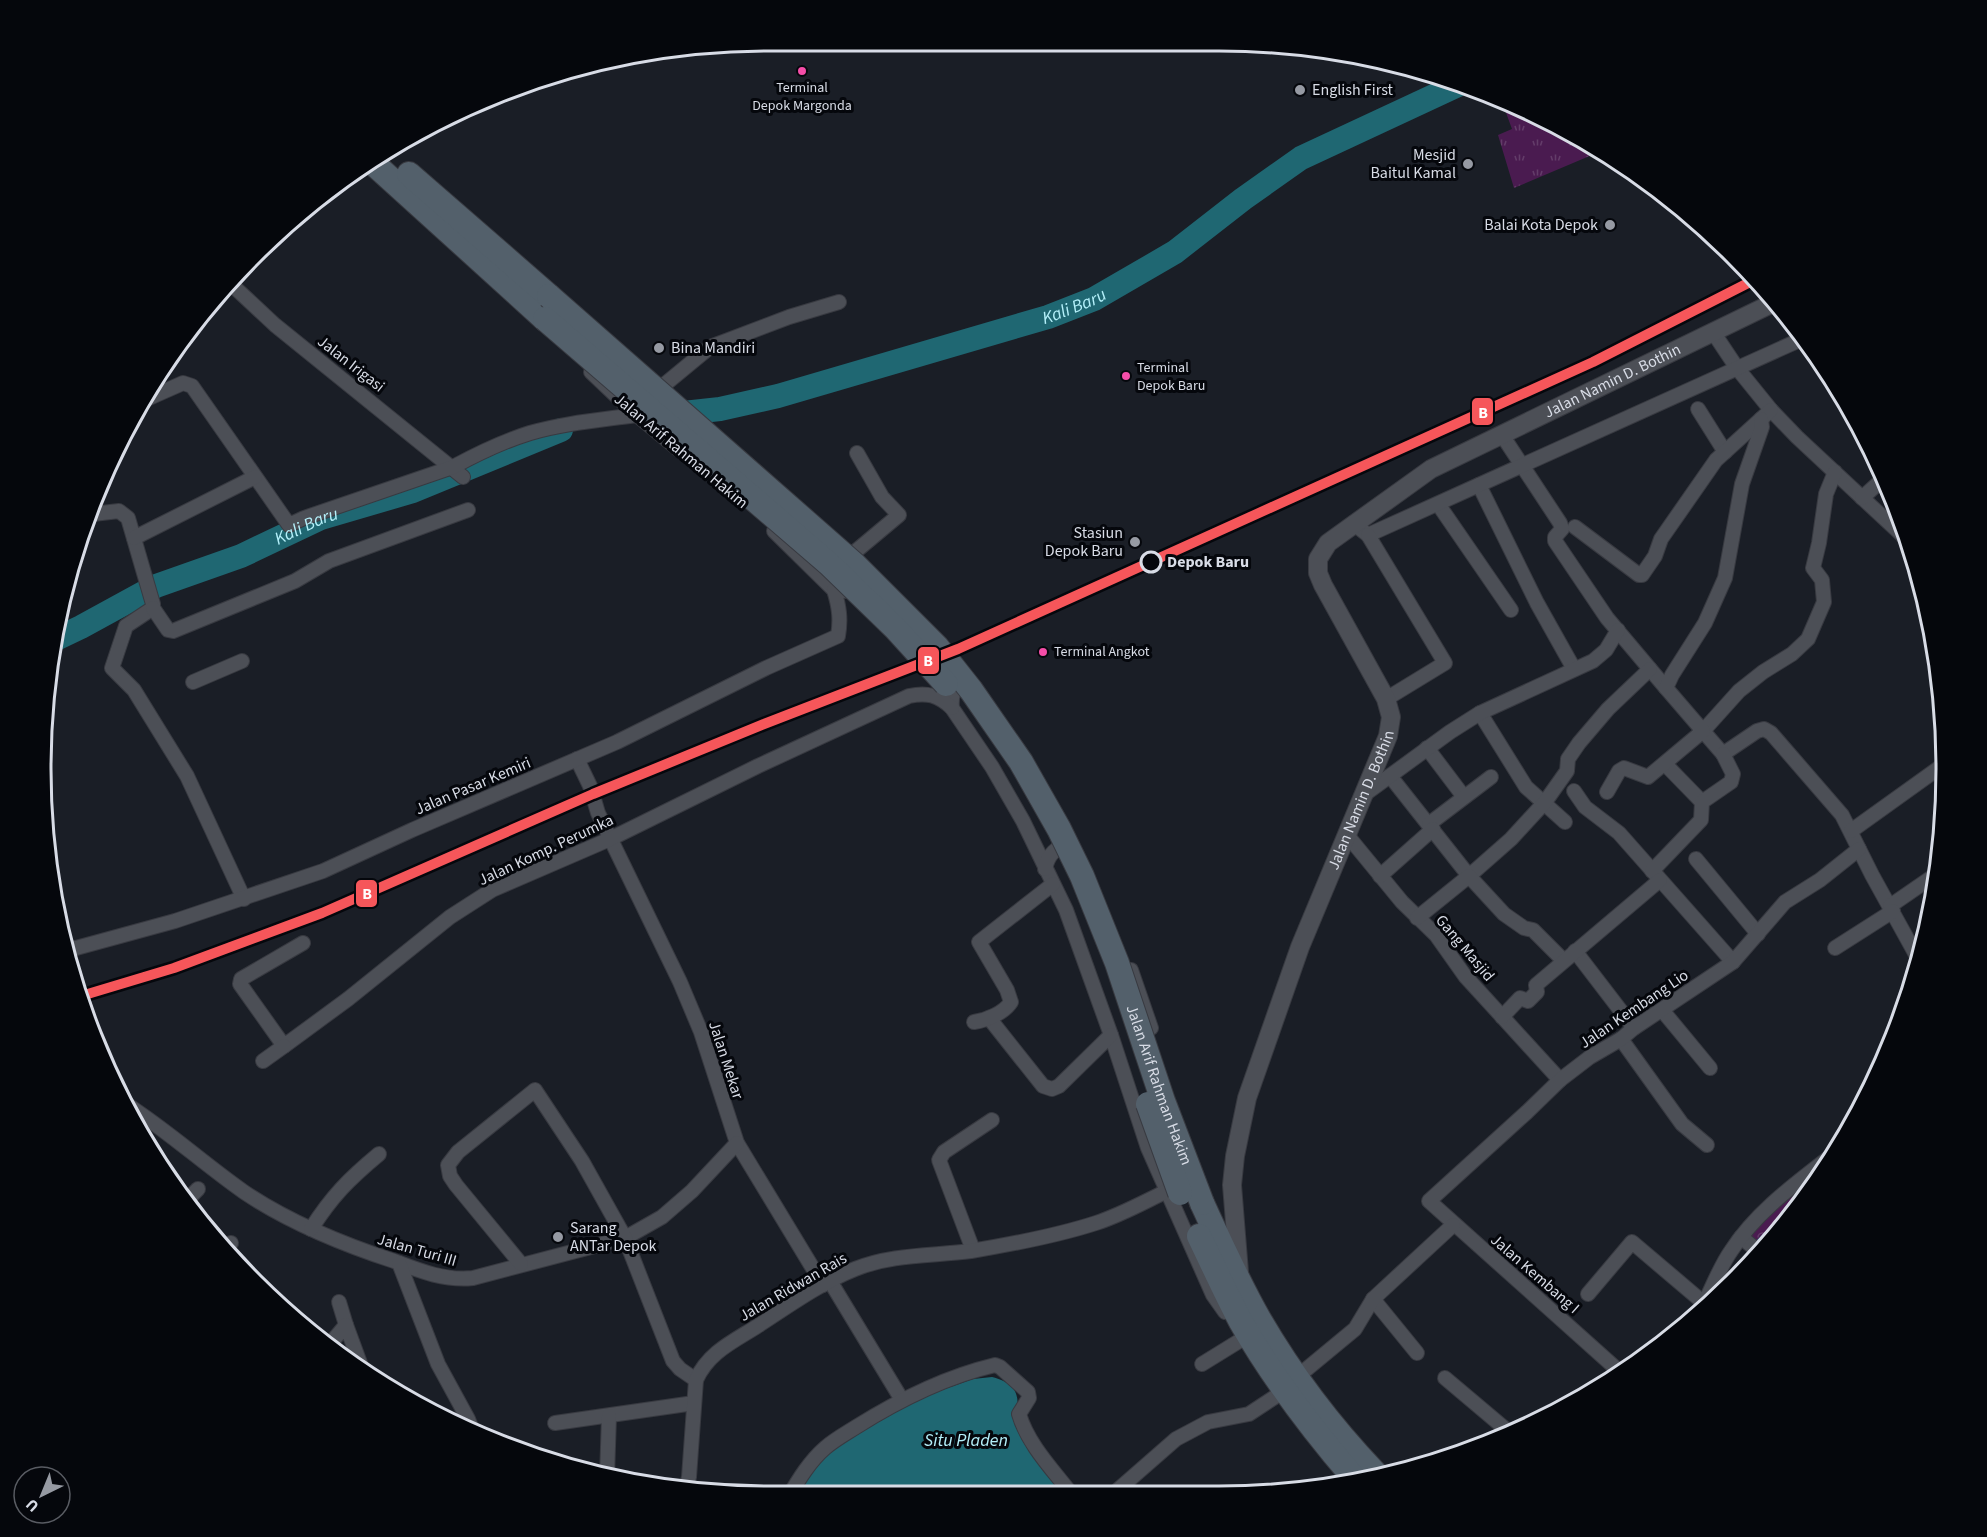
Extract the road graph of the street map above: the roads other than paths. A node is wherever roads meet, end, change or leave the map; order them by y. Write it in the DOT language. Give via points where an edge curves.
graph roads {
  1 [pos="388,161"];
  2 [pos="386,162"];
  3 [pos="367,174"];
  4 [pos="398,186"];
  5 [pos="524,287"];
  6 [pos="235,288"];
  7 [pos="839,302"];
  8 [pos="1767,306"];
  9 [pos="1713,332"];
  10 [pos="1795,342"];
  11 [pos="1737,369"];
  12 [pos="664,385"];
  13 [pos="157,395"];
  14 [pos="1698,409"];
  15 [pos="636,415"];
  16 [pos="1766,415"];
  17 [pos="1502,435"];
  18 [pos="1725,452"];
  19 [pos="857,453"];
  20 [pos="1522,465"];
  21 [pos="459,472"];
  22 [pos="1835,472"];
  23 [pos="255,477"];
  24 [pos="1479,485"];
  25 [pos="1877,485"];
  26 [pos="1862,498"];
  27 [pos="1438,504"];
  28 [pos="468,510"];
  29 [pos="99,513"];
  30 [pos="1575,527"];
  31 [pos="1360,529"];
  32 [pos="1895,530"];
  33 [pos="134,538"];
  34 [pos="856,551"];
  35 [pos="834,590"];
  36 [pos="153,606"];
  37 [pos="1511,610"];
  38 [pos="1618,630"];
  39 [pos="242,661"];
  40 [pos="1574,669"];
  41 [pos="1650,669"];
  42 [pos="193,682"];
  43 [pos="1666,688"];
  44 [pos="1386,699"];
  45 [pos="952,708"];
  46 [pos="1480,713"];
  47 [pos="1703,731"];
  48 [pos="1427,748"];
  49 [pos="1724,754"];
  50 [pos="577,759"];
  51 [pos="1665,764"];
  52 [pos="1936,770"];
  53 [pos="1390,776"];
  54 [pos="1491,777"];
  55 [pos="1574,791"];
  56 [pos="1607,792"];
  57 [pos="1365,794"];
  58 [pos="1464,797"];
  59 [pos="1702,802"];
  60 [pos="1544,804"];
  61 [pos="1565,822"];
  62 [pos="1431,826"];
  63 [pos="1851,831"];
  64 [pos="1347,835"];
  65 [pos="610,839"];
  66 [pos="1078,845"];
  67 [pos="1860,849"];
  68 [pos="1696,859"];
  69 [pos="1045,869"];
  70 [pos="1380,876"];
  71 [pos="1469,876"];
  72 [pos="1656,876"];
  73 [pos="1927,882"];
  74 [pos="1053,884"];
  75 [pos="244,899"];
  76 [pos="1892,909"];
  77 [pos="1417,918"];
  78 [pos="1758,934"];
  79 [pos="303,943"];
  80 [pos="1835,948"];
  81 [pos="74,949"];
  82 [pos="1913,949"];
  83 [pos="1575,951"];
  84 [pos="1563,960"];
  85 [pos="1733,962"];
  86 [pos="1662,1010"];
  87 [pos="1502,1017"];
  88 [pos="989,1018"];
  89 [pos="974,1022"];
  90 [pos="1634,1028"];
  91 [pos="1111,1035"];
  92 [pos="1622,1039"];
  93 [pos="284,1046"];
  94 [pos="263,1061"];
  95 [pos="1710,1068"];
  96 [pos="1560,1080"];
  97 [pos="140,1114"];
  98 [pos="992,1120"];
  99 [pos="737,1143"];
  100 [pos="1707,1145"];
  101 [pos="379,1154"];
  102 [pos="1812,1171"];
  103 [pos="198,1189"];
  104 [pos="1167,1191"];
  105 [pos="192,1195"];
  106 [pos="1429,1201"];
  107 [pos="1194,1206"];
  108 [pos="1454,1224"];
  109 [pos="311,1229"];
  110 [pos="1741,1237"];
  111 [pos="625,1238"];
  112 [pos="1754,1247"];
  113 [pos="974,1250"];
  114 [pos="1237,1252"];
  115 [pos="399,1263"];
  116 [pos="521,1264"];
  117 [pos="1241,1282"];
  118 [pos="827,1283"];
  119 [pos="1712,1289"];
  120 [pos="1588,1294"];
  121 [pos="1373,1299"];
  122 [pos="1700,1300"];
  123 [pos="339,1302"];
  124 [pos="346,1325"];
  125 [pos="1246,1329"];
  126 [pos="334,1339"];
  127 [pos="1417,1353"];
  128 [pos="354,1354"];
  129 [pos="1202,1364"];
  130 [pos="1614,1367"];
  131 [pos="1445,1378"];
  132 [pos="696,1380"];
  133 [pos="1291,1384"];
  134 [pos="902,1400"];
  135 [pos="694,1402"];
  136 [pos="609,1416"];
  137 [pos="468,1420"];
  138 [pos="555,1423"];
  139 [pos="1503,1427"];
  140 [pos="607,1467"];
  141 [pos="1371,1469"];
  142 [pos="1350,1473"];
  143 [pos="688,1481"];
  144 [pos="795,1486"];
  145 [pos="1066,1486"];
  146 [pos="1122,1486"];
  1 -- 5 [label="highway, Jalan Arif Rahman Hakim"];
  2 -- 4 [label="highway, Jalan Arif Rahman Hakim"];
  3 -- 4 [label="highway"];
  4 -- 5 [label="highway, Jalan Arif Rahman Hakim"];
  5 -- 12 [label="street, Jalan Arif Rahman Hakim" via="584,317"];
  5 -- 15 [label="street, Jalan Arif Rahman Hakim" via="560,344"];
  5 -- 107 [label="highway, Jalan Arif Rahman Hakim, bridge" via="829,564 932,667 964,709 1039,825 1074,900 1110,992 1161,1146"];
  6 -- 21 [label="street, Jalan Irigasi" via="275,325"];
  7 -- 12 [label="street" via="789,316 710,347"];
  8 -- 9 [label="street, Jalan Namin D. Bothin"];
  9 -- 11 [label="street"];
  9 -- 17 [label="street, Jalan Namin D. Bothin"];
  10 -- 11 [label="street"];
  11 -- 16 [label="street"];
  11 -- 20 [label="street"];
  12 -- 34 [label="street, Jalan Arif Rahman Hakim"];
  13 -- 23 [label="street" via="183,383 190,384"];
  14 -- 18 [label="street"];
  15 -- 21 [label="street" via="530,433 476,455"];
  15 -- 35 [label="street, Jalan Arif Rahman Hakim" via="769,526"];
  16 -- 18 [label="street"];
  16 -- 22 [label="street"];
  16 -- 43 [label="street" via="1742,484 1725,578 1705,623"];
  17 -- 20 [label="street"];
  17 -- 31 [label="street, Jalan Namin D. Bothin" via="1431,469"];
  18 -- 30 [label="street" via="1661,539 1642,575"];
  19 -- 34 [label="street" via="878,491 899,515"];
  20 -- 24 [label="street"];
  20 -- 38 [label="street" via="1560,523 1562,529 1555,541"];
  21 -- 23 [label="street" via="289,525"];
  22 -- 26 [label="street"];
  22 -- 47 [label="street" via="1826,494 1813,568 1822,580 1824,602 1808,639 1739,691"];
  23 -- 33 [label="street"];
  24 -- 27 [label="street"];
  24 -- 40 [label="street"];
  25 -- 26 [label="street"];
  26 -- 32 [label="street"];
  27 -- 31 [label="street"];
  27 -- 37 [label="street"];
  28 -- 36 [label="street" via="329,561 295,581 173,631 168,630"];
  29 -- 33 [label="street" via="123,513"];
  31 -- 44 [label="street, Jalan Namin D. Bothin" via="1328,543 1320,553 1318,573"];
  31 -- 44 [label="street" via="1445,663"];
  33 -- 36 [label="street"];
  34 -- 35 [label="street" via="865,562 863,576 846,591"];
  35 -- 50 [label="street, Jalan Pasar Kemiri" via="840,608 837,636"];
  36 -- 75 [label="street" via="126,626 112,668 134,690 187,776"];
  38 -- 40 [label="street" via="1600,656"];
  38 -- 41 [label="street"];
  39 -- 42 [label="street"];
  40 -- 46 [label="street"];
  41 -- 43 [label="street"];
  41 -- 60 [label="street" via="1579,743 1568,759 1567,771"];
  43 -- 47 [label="street"];
  44 -- 57 [label="street, Jalan Namin D. Bothin" via="1390,726"];
  45 -- 65 [label="street, Jalan Komp. Perumka" via="935,695 909,696"];
  45 -- 66 [label="street, Jalan Arif Rahman Hakim" via="954,690 971,684 983,688 1053,796"];
  45 -- 69 [label="street, Jalan Arif Rahman Hakim" via="992,767"];
  46 -- 48 [label="street"];
  46 -- 60 [label="street" via="1526,787"];
  47 -- 49 [label="street"];
  47 -- 51 [label="street"];
  48 -- 53 [label="street"];
  48 -- 58 [label="street"];
  49 -- 59 [label="street" via="1733,774 1731,782"];
  49 -- 63 [label="street" via="1757,730 1771,733 1842,815"];
  50 -- 65 [label="street, Jalan Mekar"];
  50 -- 75 [label="street, Jalan Pasar Kemiri" via="323,871"];
  51 -- 56 [label="street" via="1648,777 1624,768"];
  51 -- 59 [label="street"];
  52 -- 63 [label="street"];
  53 -- 57 [label="street"];
  53 -- 62 [label="street"];
  54 -- 58 [label="street"];
  55 -- 72 [label="street" via="1585,807 1619,833"];
  57 -- 64 [label="street, Jalan Namin D. Bothin"];
  58 -- 62 [label="street"];
  59 -- 72 [label="street" via="1701,820"];
  60 -- 61 [label="street"];
  60 -- 71 [label="street"];
  62 -- 70 [label="street"];
  62 -- 71 [label="street"];
  63 -- 67 [label="street"];
  64 -- 70 [label="street, Gang Masjid"];
  64 -- 114 [label="street, Jalan Namin D. Bothin" via="1300,947 1247,1098 1233,1170"];
  65 -- 93 [label="street, Jalan Komp. Perumka" via="492,890 450,917"];
  65 -- 99 [label="street, Jalan Mekar" via="701,1032"];
  66 -- 69 [label="street" via="1071,843 1055,849"];
  66 -- 114 [label="street, Jalan Arif Rahman Hakim" via="1115,925 1170,1090"];
  67 -- 76 [label="street"];
  67 -- 78 [label="street, Jalan Kembang Lio" via="1785,902"];
  68 -- 78 [label="street"];
  69 -- 74 [label="street, Jalan Arif Rahman Hakim"];
  70 -- 77 [label="street, Gang Masjid"];
  71 -- 77 [label="street"];
  71 -- 84 [label="street" via="1504,914 1533,930"];
  72 -- 83 [label="street"];
  72 -- 85 [label="street"];
  73 -- 76 [label="street"];
  74 -- 88 [label="street" via="979,942 1011,1002"];
  74 -- 91 [label="street, Jalan Arif Rahman Hakim"];
  75 -- 81 [label="street, Jalan Pasar Kemiri"];
  76 -- 80 [label="street"];
  76 -- 82 [label="street"];
  77 -- 87 [label="street, Gang Masjid" via="1436,935 1465,976"];
  78 -- 85 [label="street, Jalan Kembang Lio"];
  79 -- 93 [label="street" via="241,979 240,984"];
  83 -- 84 [label="street"];
  83 -- 90 [label="street"];
  84 -- 87 [label="street" via="1536,985 1537,992 1528,1001 1520,998"];
  85 -- 86 [label="street, Jalan Kembang Lio"];
  86 -- 90 [label="street, Jalan Kembang Lio"];
  86 -- 95 [label="street"];
  87 -- 96 [label="street, Gang Masjid"];
  88 -- 89 [label="street"];
  88 -- 91 [label="street" via="1043,1086 1052,1089"];
  90 -- 92 [label="street, Jalan Kembang Lio"];
  91 -- 104 [label="street, Jalan Arif Rahman Hakim" via="1136,1114"];
  92 -- 96 [label="street, Jalan Kembang Lio"];
  92 -- 100 [label="street" via="1682,1124"];
  93 -- 94 [label="street, Jalan Komp. Perumka"];
  96 -- 106 [label="street, Jalan Kembang Lio"];
  97 -- 109 [label="street, Jalan Turi III" via="243,1191"];
  98 -- 113 [label="street" via="944,1152 939,1160"];
  99 -- 111 [label="street, Jalan Turi III" via="662,1217"];
  99 -- 118 [label="street, Jalan Mekar"];
  101 -- 109 [label="street" via="336,1194"];
  102 -- 110 [label="street" via="1765,1209"];
  103 -- 105 [label="street"];
  104 -- 113 [label="street, Jalan Ridwan Rais" via="1098,1223"];
  104 -- 125 [label="street, Jalan Arif Rahman Hakim" via="1213,1295"];
  106 -- 108 [label="street, Jalan Kembang I"];
  107 -- 117 [label="highway, Jalan Arif Rahman Hakim"];
  107 -- 125 [label="highway, Jalan Arif Rahman Hakim"];
  108 -- 121 [label="street"];
  108 -- 130 [label="street, Jalan Kembang I"];
  109 -- 115 [label="street, Jalan Turi III"];
  110 -- 112 [label="street"];
  110 -- 119 [label="street"];
  111 -- 116 [label="street, Jalan Turi III"];
  111 -- 116 [label="street" via="582,1161 535,1090 458,1152 448,1165 456,1185"];
  111 -- 132 [label="street" via="673,1361"];
  113 -- 118 [label="street, Jalan Ridwan Rais" via="897,1257 855,1269"];
  114 -- 117 [label="street, Jalan Namin D. Bothin"];
  115 -- 116 [label="street, Jalan Turi III" via="456,1280"];
  115 -- 137 [label="street" via="438,1364"];
  117 -- 133 [label="highway, Jalan Arif Rahman Hakim"];
  118 -- 132 [label="street, Jalan Ridwan Rais" via="717,1351"];
  118 -- 134 [label="street, Jalan Mekar"];
  120 -- 122 [label="street" via="1632,1242"];
  121 -- 127 [label="street"];
  121 -- 133 [label="street" via="1355,1329"];
  123 -- 124 [label="street"];
  124 -- 126 [label="street"];
  124 -- 128 [label="street"];
  125 -- 129 [label="street"];
  125 -- 133 [label="highway, Jalan Arif Rahman Hakim"];
  131 -- 139 [label="street"];
  132 -- 135 [label="street, Jalan Ridwan Rais"];
  133 -- 141 [label="highway, Jalan Arif Rahman Hakim"];
  133 -- 142 [label="highway, Jalan Arif Rahman Hakim" via="1319,1437"];
  133 -- 146 [label="street" via="1249,1414 1208,1422 1187,1432"];
  134 -- 144 [label="street" via="827,1446"];
  134 -- 145 [label="street" via="958,1376 995,1365 1000,1367 1028,1392 1029,1398 1019,1414 1021,1421"];
  135 -- 136 [label="street"];
  135 -- 143 [label="street, Jalan Ridwan Rais"];
  136 -- 138 [label="street"];
  136 -- 140 [label="street"];
}
